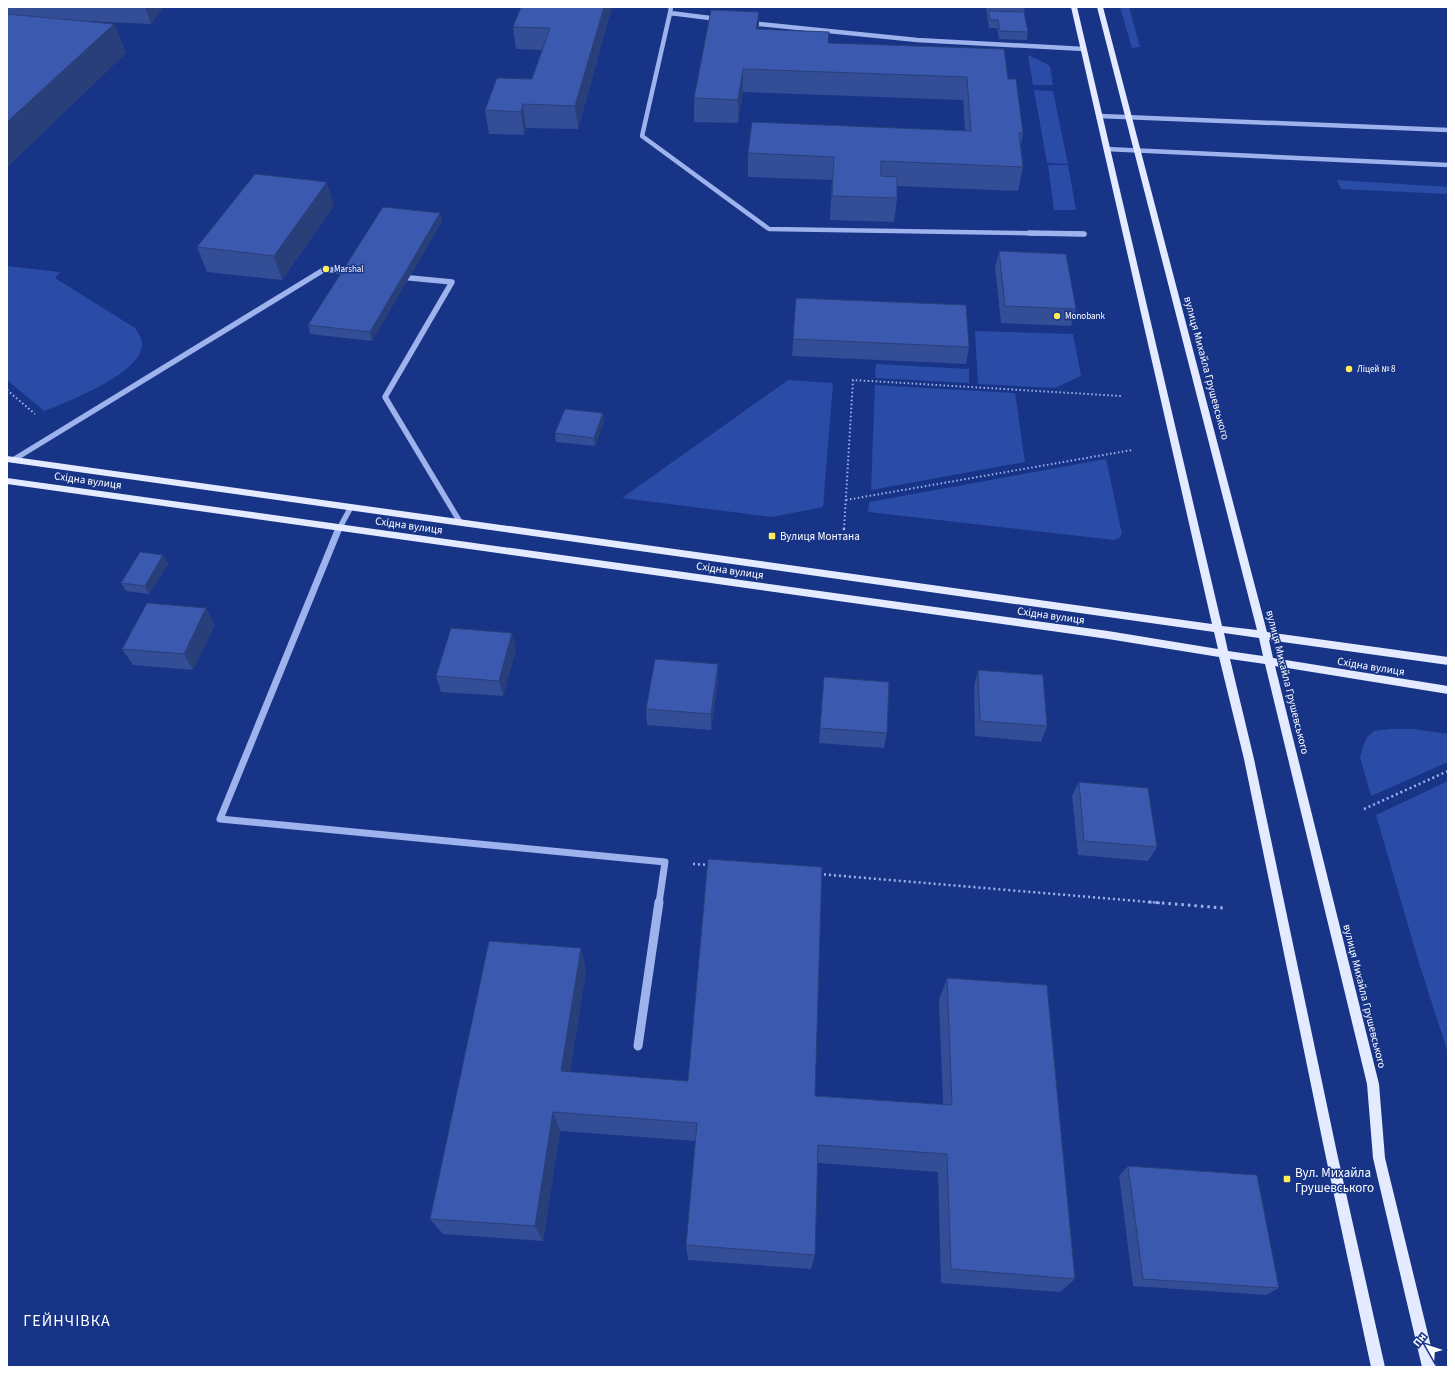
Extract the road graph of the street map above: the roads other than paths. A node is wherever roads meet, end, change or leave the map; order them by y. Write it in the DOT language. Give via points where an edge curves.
graph roads {
  1 [pos="671,7"];
  2 [pos="1074,7"];
  3 [pos="1100,7"];
  4 [pos="670,13"];
  5 [pos="724,20"];
  6 [pos="747,23"];
  7 [pos="1084,49"];
  8 [pos="1099,116"];
  9 [pos="1129,118"];
  10 [pos="1448,130"];
  11 [pos="1106,149"];
  12 [pos="1138,150"];
  13 [pos="1448,165"];
  14 [pos="1084,234"];
  15 [pos="356,273"];
  16 [pos="396,277"];
  17 [pos="10,460"];
  18 [pos="7,481"];
  19 [pos="351,507"];
  20 [pos="460,522"];
  21 [pos="340,527"];
  22 [pos="1218,629"];
  23 [pos="1263,635"];
  24 [pos="1224,654"];
  25 [pos="1448,661"];
  26 [pos="1269,662"];
  27 [pos="1448,690"];
  28 [pos="638,1046"];
  29 [pos="1378,1367"];
  30 [pos="1429,1367"];
  1 -- 4 [label="lane"];
  2 -- 7 [label="main road"];
  3 -- 9 [label="main road, вулиця Михайла Грушевського"];
  4 -- 5 [label="lane"];
  4 -- 14 [label="lane" via="642,136 769,229"];
  6 -- 7 [label="lane" via="839,34 1018,47"];
  7 -- 8 [label="main road"];
  8 -- 9 [label="lane"];
  8 -- 11 [label="main road"];
  9 -- 10 [label="lane"];
  9 -- 12 [label="main road, вулиця Михайла Грушевського"];
  11 -- 12 [label="lane"];
  11 -- 22 [label="main road"];
  12 -- 13 [label="lane"];
  12 -- 23 [label="main road, вулиця Михайла Грушевського"];
  15 -- 17 [label="lane" via="325,269"];
  16 -- 20 [label="lane" via="452,282 385,397"];
  17 -- 19 [label="main road, Східна вулиця"];
  18 -- 21 [label="main road, Східна вулиця"];
  19 -- 20 [label="main road, Східна вулиця"];
  19 -- 21 [label="lane"];
  20 -- 22 [label="main road, Східна вулиця"];
  21 -- 24 [label="main road, Східна вулиця" via="1108,635"];
  21 -- 28 [label="lane" via="220,819 665,862"];
  22 -- 23 [label="main road, Східна вулиця"];
  22 -- 24 [label="main road"];
  23 -- 25 [label="main road, Східна вулиця"];
  23 -- 26 [label="main road, вулиця Михайла Грушевського"];
  24 -- 26 [label="main road, Східна вулиця"];
  24 -- 29 [label="main road" via="1249,759"];
  26 -- 27 [label="main road, Східна вулиця"];
  26 -- 30 [label="main road, вулиця Михайла Грушевського" via="1373,1084 1379,1158"];
}
